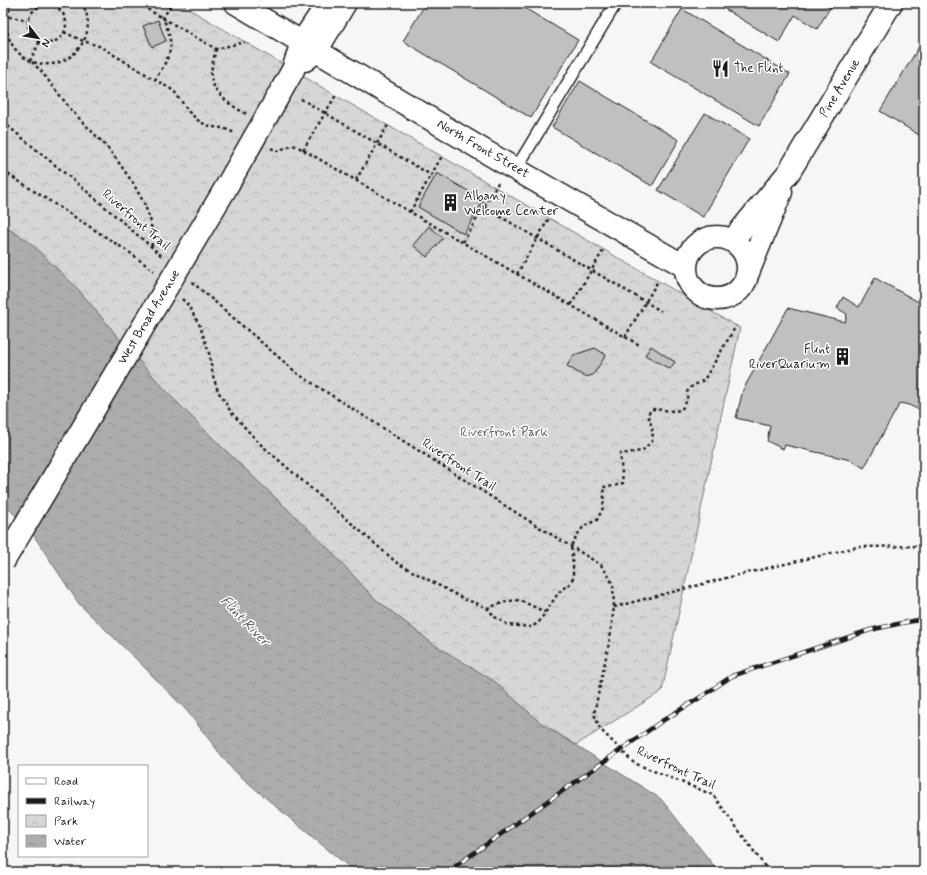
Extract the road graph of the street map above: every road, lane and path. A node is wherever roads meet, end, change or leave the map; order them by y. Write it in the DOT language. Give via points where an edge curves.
graph roads {
  1 [pos="12,3"];
  2 [pos="64,3"];
  3 [pos="82,3"];
  4 [pos="137,3"];
  5 [pos="172,3"];
  6 [pos="236,3"];
  7 [pos="328,3"];
  8 [pos="345,3"];
  9 [pos="616,3"];
  10 [pos="891,3"];
  11 [pos="50,4"];
  12 [pos="58,8"];
  13 [pos="3,16"];
  14 [pos="7,16"];
  15 [pos="163,18"];
  16 [pos="29,20"];
  17 [pos="64,32"];
  18 [pos="40,40"];
  19 [pos="83,41"];
  20 [pos="245,42"];
  21 [pos="309,47"];
  22 [pos="216,49"];
  23 [pos="31,61"];
  24 [pos="155,80"];
  25 [pos="336,94"];
  26 [pos="301,99"];
  27 [pos="325,113"];
  28 [pos="246,114"];
  29 [pos="3,122"];
  30 [pos="388,125"];
  31 [pos="235,133"];
  32 [pos="378,144"];
  33 [pos="270,148"];
  34 [pos="303,150"];
  35 [pos="442,156"];
  36 [pos="512,167"];
  37 [pos="3,171"];
  38 [pos="789,172"];
  39 [pos="431,175"];
  40 [pos="356,180"];
  41 [pos="484,207"];
  42 [pos="410,212"];
  43 [pos="549,218"];
  44 [pos="537,238"];
  45 [pos="732,241"];
  46 [pos="463,242"];
  47 [pos="152,248"];
  48 [pos="604,249"];
  49 [pos="164,258"];
  50 [pos="686,267"];
  51 [pos="591,270"];
  52 [pos="517,274"];
  53 [pos="748,274"];
  54 [pos="159,275"];
  55 [pos="658,281"];
  56 [pos="192,282"];
  57 [pos="179,295"];
  58 [pos="646,302"];
  59 [pos="571,305"];
  60 [pos="661,311"];
  61 [pos="736,326"];
  62 [pos="625,337"];
  63 [pos="641,346"];
  64 [pos="571,546"];
  65 [pos="924,546"];
  66 [pos="3,562"];
  67 [pos="614,607"];
  68 [pos="487,608"];
  69 [pos="545,612"];
  70 [pos="769,872"];
  1 -- 14 [label="path"];
  2 -- 12 [label="path"];
  3 -- 19 [label="path" via="88,22"];
  4 -- 15 [label="path"];
  5 -- 15 [label="path"];
  6 -- 21 [label="main road, North Front Street"];
  7 -- 21 [label="main road, West Broad Avenue"];
  8 -- 21 [label="main road, West Broad Avenue"];
  9 -- 36 [label="lane"];
  10 -- 38 [label="main road, Pine Avenue"];
  11 -- 12 [label="path"];
  11 -- 16 [label="path" via="38,7"];
  12 -- 17 [label="path" via="66,20"];
  13 -- 14 [label="path"];
  14 -- 16 [label="path"];
  14 -- 23 [label="path" via="11,44 20,55"];
  15 -- 22 [label="path"];
  15 -- 24 [label="path" via="171,40 170,49"];
  16 -- 18 [label="path" via="32,34"];
  17 -- 18 [label="path" via="55,41"];
  17 -- 19 [label="path"];
  18 -- 23 [label="path"];
  19 -- 23 [label="path" via="72,56 60,62 46,65"];
  19 -- 24 [label="path" via="99,46"];
  20 -- 22 [label="path"];
  21 -- 36 [label="main road, North Front Street"];
  21 -- 66 [label="main road, West Broad Avenue, bridge" via="293,70"];
  22 -- 28 [label="path" via="211,73 212,82 227,102"];
  23 -- 47 [label="path" via="72,111 107,147 133,183 151,222"];
  24 -- 31 [label="path" via="174,91 189,112 200,122"];
  25 -- 27 [label="path"];
  26 -- 27 [label="path"];
  27 -- 32 [label="path"];
  27 -- 34 [label="path"];
  29 -- 47 [label="path, Riverfront Trail"];
  30 -- 32 [label="path"];
  32 -- 39 [label="path"];
  32 -- 40 [label="path"];
  33 -- 34 [label="path" via="277,151 293,145"];
  34 -- 40 [label="path"];
  35 -- 39 [label="path"];
  36 -- 41 [label="path"];
  36 -- 50 [label="main road, North Front Street"];
  37 -- 54 [label="path" via="129,252"];
  38 -- 45 [label="main road, Pine Avenue"];
  38 -- 53 [label="main road, Pine Avenue"];
  39 -- 42 [label="path"];
  40 -- 42 [label="path"];
  41 -- 44 [label="path"];
  41 -- 46 [label="path"];
  42 -- 46 [label="path"];
  43 -- 44 [label="path"];
  44 -- 51 [label="path"];
  44 -- 52 [label="path"];
  45 -- 50 [label="main road" via="720,237 708,238 697,245 689,255"];
  45 -- 53 [label="main road" via="742,249 748,261"];
  46 -- 52 [label="path"];
  47 -- 49 [label="path, Riverfront Trail"];
  48 -- 51 [label="path"];
  50 -- 53 [label="main road" via="693,288 702,296 714,299 725,298 735,293 743,285"];
  51 -- 58 [label="path"];
  51 -- 59 [label="path"];
  52 -- 59 [label="path"];
  55 -- 58 [label="path"];
  56 -- 64 [label="path, Riverfront Trail" via="298,374"];
  57 -- 68 [label="path" via="200,326 218,391 231,412 259,443 397,563 466,600"];
  58 -- 60 [label="path"];
  58 -- 62 [label="path"];
  59 -- 62 [label="path"];
  61 -- 64 [label="path" via="704,380 687,392 688,398 681,410 652,409 648,414 653,432 652,441 642,451 620,454 623,483 603,487 603,508 597,520 584,526"];
  62 -- 63 [label="path"];
  64 -- 67 [label="path, Riverfront Trail" via="601,565 613,586"];
  64 -- 69 [label="path" via="573,578"];
  65 -- 67 [label="path" via="858,547"];
  67 -- 70 [label="path, Riverfront Trail" via="594,714 600,729 634,763 713,795"];
  68 -- 69 [label="path" via="519,600"];
  68 -- 69 [label="path" via="494,617 508,625 532,627 539,622"];
}
